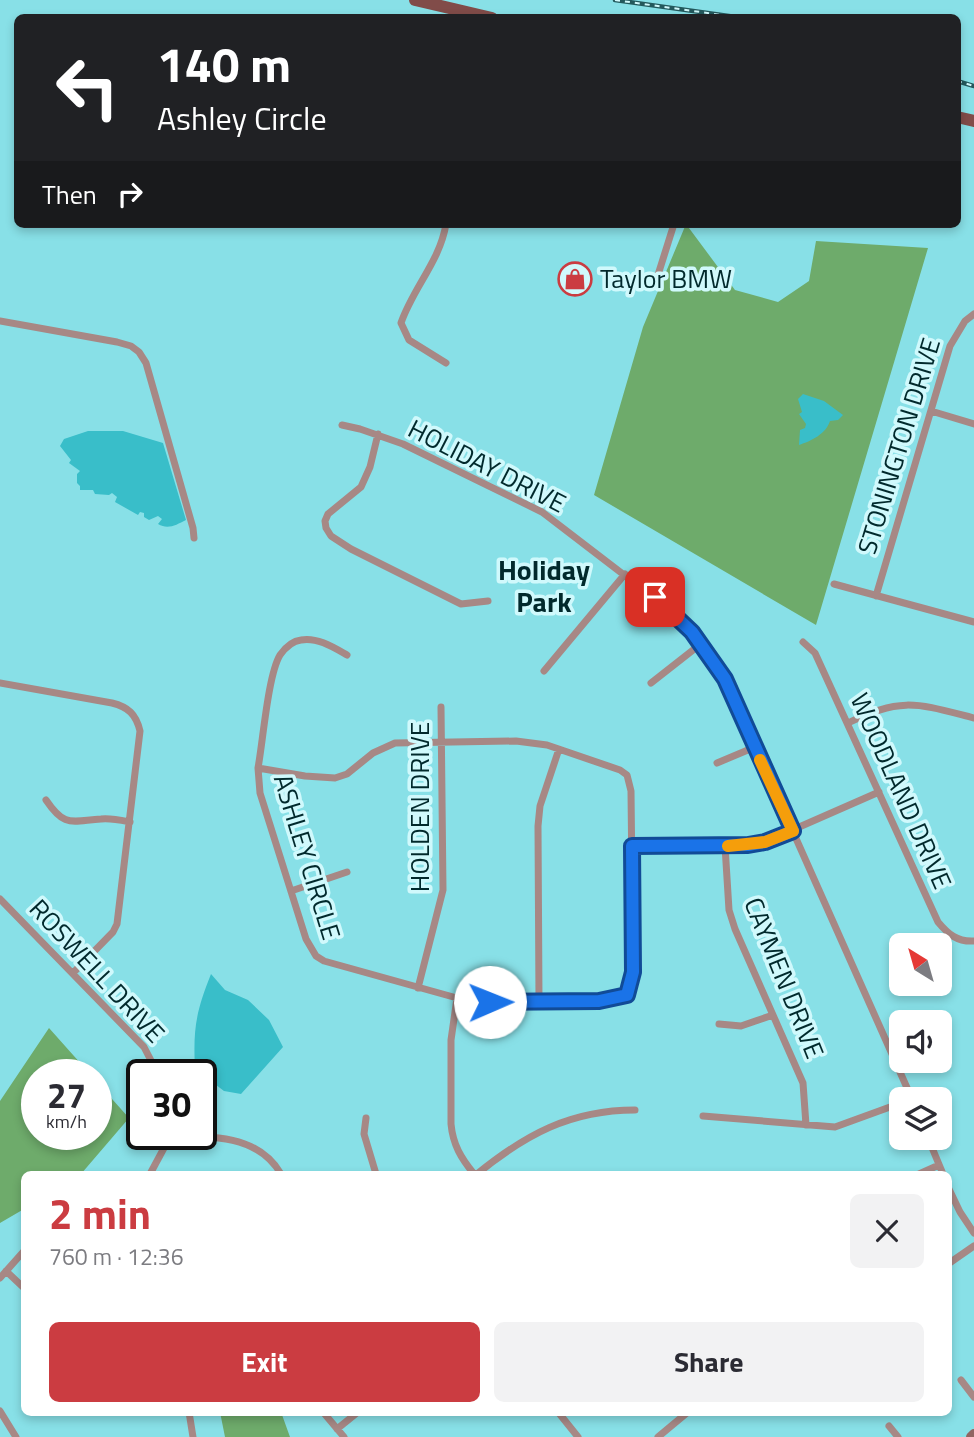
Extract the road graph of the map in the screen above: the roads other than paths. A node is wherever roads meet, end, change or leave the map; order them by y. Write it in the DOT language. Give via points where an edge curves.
graph roads {
  1 [pos="415,0"];
  2 [pos="475,14"];
  3 [pos="445,228"];
  4 [pos="673,228"];
  5 [pos="657,278"];
  6 [pos="974,314"];
  7 [pos="0,321"];
  8 [pos="446,363"];
  9 [pos="931,411"];
  10 [pos="974,424"];
  11 [pos="342,425"];
  12 [pos="378,434"];
  13 [pos="194,538"];
  14 [pos="625,574"];
  15 [pos="834,584"];
  16 [pos="876,596"];
  17 [pos="488,601"];
  18 [pos="974,622"];
  19 [pos="803,642"];
  20 [pos="702,643"];
  21 [pos="347,655"];
  22 [pos="544,671"];
  23 [pos="0,683"];
  24 [pos="651,683"];
  25 [pos="441,708"];
  26 [pos="974,718"];
  27 [pos="848,723"];
  28 [pos="442,741"];
  29 [pos="755,747"];
  30 [pos="559,750"];
  31 [pos="718,764"];
  32 [pos="258,768"];
  33 [pos="879,792"];
  34 [pos="46,800"];
  35 [pos="130,822"];
  36 [pos="793,831"];
  37 [pos="632,846"];
  38 [pos="725,846"];
  39 [pos="347,872"];
  40 [pos="290,891"];
  41 [pos="0,900"];
  42 [pos="974,941"];
  43 [pos="74,973"];
  44 [pos="418,988"];
  45 [pos="457,998"];
  46 [pos="540,1001"];
  47 [pos="773,1015"];
  48 [pos="719,1024"];
  49 [pos="150,1059"];
  50 [pos="907,1087"];
  51 [pos="889,1107"];
  52 [pos="635,1110"];
  53 [pos="703,1116"];
  54 [pos="366,1118"];
  55 [pos="806,1125"];
  56 [pos="217,1138"];
  57 [pos="163,1150"];
  58 [pos="933,1150"];
  59 [pos="939,1165"];
  60 [pos="152,1171"];
  61 [pos="279,1171"];
  62 [pos="375,1171"];
  63 [pos="473,1171"];
  64 [pos="479,1171"];
  65 [pos="926,1171"];
  66 [pos="942,1171"];
  67 [pos="952,1195"];
  68 [pos="974,1233"];
  69 [pos="974,1246"];
  70 [pos="21,1254"];
  71 [pos="952,1261"];
  72 [pos="3,1274"];
  73 [pos="21,1286"];
  74 [pos="961,1380"];
  75 [pos="974,1397"];
  76 [pos="0,1411"];
  77 [pos="189,1416"];
  78 [pos="326,1416"];
  79 [pos="353,1416"];
  80 [pos="561,1416"];
  81 [pos="683,1416"];
  82 [pos="889,1426"];
  83 [pos="337,1429"];
  84 [pos="16,1437"];
  85 [pos="192,1437"];
  86 [pos="344,1437"];
  87 [pos="578,1437"];
  88 [pos="658,1437"];
  89 [pos="898,1437"];
  1 -- 2 [label="main road"];
  3 -- 8 [label="street" via="435,259 401,323 409,340"];
  4 -- 5 [label="street"];
  6 -- 9 [label="street, STONINGTON DRIVE" via="950,346"];
  7 -- 13 [label="street" via="117,341 139,352 161,410"];
  9 -- 10 [label="street"];
  9 -- 16 [label="street, STONINGTON DRIVE"];
  11 -- 12 [label="street, HOLIDAY DRIVE"];
  12 -- 14 [label="street, HOLIDAY DRIVE" via="542,512"];
  12 -- 17 [label="street" via="361,487 328,514 325,521 331,536 461,604"];
  14 -- 20 [label="street, HOLIDAY DRIVE" via="675,614"];
  14 -- 22 [label="street"];
  15 -- 16 [label="street"];
  16 -- 18 [label="street"];
  19 -- 27 [label="street, WOODLAND DRIVE" via="815,653"];
  20 -- 24 [label="street"];
  20 -- 29 [label="street, HOLIDAY DRIVE" via="725,679"];
  21 -- 32 [label="street, ASHLEY CIRCLE" via="313,640 292,642 284,649 274,673"];
  23 -- 35 [label="street" via="112,703 132,713 140,731"];
  25 -- 28 [label="street, HOLDEN DRIVE"];
  26 -- 27 [label="street" via="901,704"];
  27 -- 33 [label="street, WOODLAND DRIVE"];
  28 -- 30 [label="street, ASHLEY CIRCLE" via="532,741"];
  28 -- 32 [label="street, ASHLEY CIRCLE" via="395,743 335,778"];
  28 -- 44 [label="street, HOLDEN DRIVE" via="443,890"];
  29 -- 31 [label="street"];
  29 -- 36 [label="street, HOLIDAY DRIVE"];
  30 -- 37 [label="street, ASHLEY CIRCLE" via="628,775"];
  30 -- 46 [label="street" via="538,826"];
  32 -- 40 [label="street, ASHLEY CIRCLE" via="260,793"];
  33 -- 36 [label="street"];
  33 -- 42 [label="street, WOODLAND DRIVE" via="938,922 957,939"];
  34 -- 35 [label="street" via="61,819 70,822"];
  35 -- 43 [label="street" via="117,924"];
  36 -- 38 [label="street" via="765,842"];
  36 -- 50 [label="street, HOLIDAY DRIVE"];
  37 -- 38 [label="street"];
  37 -- 46 [label="street, ASHLEY CIRCLE" via="633,972 627,995 611,1000"];
  38 -- 47 [label="street, CAYMEN DRIVE" via="729,910"];
  39 -- 40 [label="street"];
  40 -- 44 [label="street, ASHLEY CIRCLE" via="316,956"];
  41 -- 43 [label="street, ROSWELL DRIVE"];
  43 -- 49 [label="street, ROSWELL DRIVE"];
  44 -- 45 [label="street, ASHLEY CIRCLE"];
  45 -- 46 [label="street, ASHLEY CIRCLE"];
  45 -- 63 [label="street" via="451,1040 452,1138"];
  47 -- 48 [label="street" via="741,1026"];
  47 -- 55 [label="street, CAYMEN DRIVE" via="803,1083"];
  51 -- 55 [label="street" via="835,1127"];
  52 -- 64 [label="street" via="591,1114 538,1132"];
  53 -- 55 [label="street"];
  54 -- 62 [label="street" via="364,1134"];
  56 -- 61 [label="street" via="260,1150"];
  57 -- 60 [label="street"];
  58 -- 59 [label="street"];
  59 -- 65 [label="street"];
  59 -- 66 [label="street"];
  67 -- 68 [label="street"];
  69 -- 71 [label="street"];
  70 -- 72 [label="street"];
  72 -- 73 [label="street"];
  74 -- 75 [label="street"];
  76 -- 84 [label="street"];
  77 -- 85 [label="street"];
  78 -- 83 [label="street"];
  79 -- 83 [label="street"];
  80 -- 87 [label="street"];
  81 -- 88 [label="street"];
  82 -- 89 [label="street"];
  83 -- 86 [label="street"];
}
